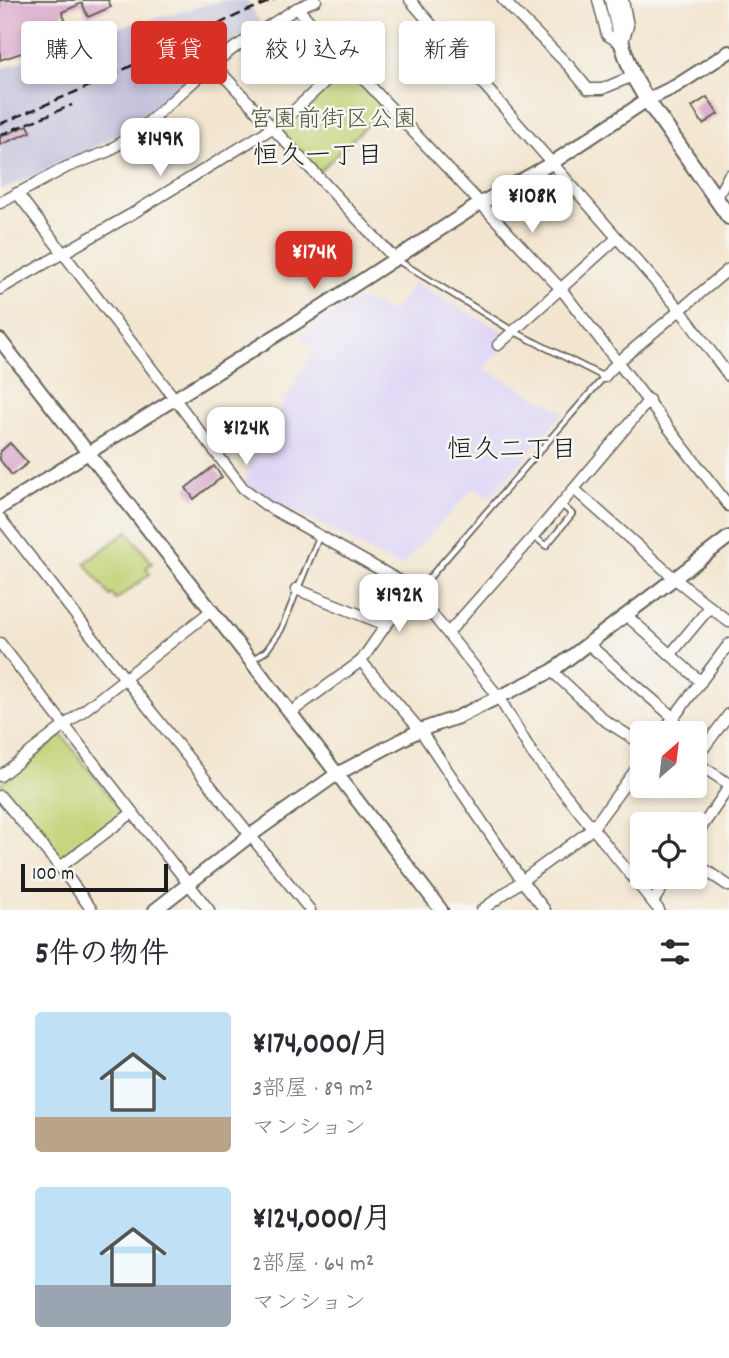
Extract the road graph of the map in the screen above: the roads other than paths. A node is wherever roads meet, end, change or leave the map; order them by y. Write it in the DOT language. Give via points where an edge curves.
graph roads {
  1 [pos="316,0"];
  2 [pos="410,0"];
  3 [pos="503,0"];
  4 [pos="598,0"];
  5 [pos="612,0"];
  6 [pos="623,0"];
  7 [pos="297,8"];
  8 [pos="310,21"];
  9 [pos="622,44"];
  10 [pos="729,52"];
  11 [pos="227,55"];
  12 [pos="633,76"];
  13 [pos="227,79"];
  14 [pos="191,84"];
  15 [pos="322,84"];
  16 [pos="370,84"];
  17 [pos="647,100"];
  18 [pos="273,128"];
  19 [pos="552,163"];
  20 [pos="729,175"];
  21 [pos="17,193"];
  22 [pos="713,195"];
  23 [pos="0,203"];
  24 [pos="481,203"];
  25 [pos="729,217"];
  26 [pos="617,237"];
  27 [pos="62,253"];
  28 [pos="394,258"];
  29 [pos="729,269"];
  30 [pos="0,289"];
  31 [pos="561,289"];
  32 [pos="681,311"];
  33 [pos="513,331"];
  34 [pos="0,340"];
  35 [pos="498,345"];
  36 [pos="618,362"];
  37 [pos="729,376"];
  38 [pos="604,377"];
  39 [pos="174,397"];
  40 [pos="649,400"];
  41 [pos="88,454"];
  42 [pos="574,489"];
  43 [pos="729,506"];
  44 [pos="0,508"];
  45 [pos="0,518"];
  46 [pos="319,536"];
  47 [pos="729,537"];
  48 [pos="674,578"];
  49 [pos="296,589"];
  50 [pos="415,593"];
  51 [pos="710,607"];
  52 [pos="211,611"];
  53 [pos="626,615"];
  54 [pos="729,622"];
  55 [pos="386,625"];
  56 [pos="448,633"];
  57 [pos="0,643"];
  58 [pos="588,644"];
  59 [pos="729,644"];
  60 [pos="670,655"];
  61 [pos="250,660"];
  62 [pos="361,661"];
  63 [pos="552,671"];
  64 [pos="126,680"];
  65 [pos="701,682"];
  66 [pos="498,696"];
  67 [pos="290,713"];
  68 [pos="729,714"];
  69 [pos="674,718"];
  70 [pos="672,721"];
  71 [pos="64,726"];
  72 [pos="420,730"];
  73 [pos="630,736"];
  74 [pos="707,744"];
  75 [pos="707,770"];
  76 [pos="337,774"];
  77 [pos="0,776"];
  78 [pos="630,777"];
  79 [pos="729,786"];
  80 [pos="0,796"];
  81 [pos="132,813"];
  82 [pos="707,819"];
  83 [pos="592,829"];
  84 [pos="251,835"];
  85 [pos="60,867"];
  86 [pos="707,871"];
  87 [pos="522,881"];
  88 [pos="189,883"];
  89 [pos="729,886"];
  90 [pos="664,889"];
  91 [pos="656,906"];
  92 [pos="92,910"];
  93 [pos="155,910"];
  94 [pos="209,910"];
  95 [pos="310,910"];
  96 [pos="441,910"];
  97 [pos="482,910"];
  98 [pos="545,910"];
  1 -- 7 [label="street"];
  2 -- 19 [label="street"];
  3 -- 12 [label="street" via="588,89 602,89"];
  4 -- 9 [label="street" via="607,35"];
  5 -- 9 [label="main road"];
  6 -- 9 [label="street" via="628,26"];
  7 -- 8 [label="street"];
  7 -- 11 [label="street"];
  9 -- 12 [label="main road"];
  10 -- 17 [label="street"];
  12 -- 17 [label="main road"];
  13 -- 18 [label="street"];
  14 -- 21 [label="street" via="109,150"];
  15 -- 18 [label="street"];
  16 -- 24 [label="street"];
  17 -- 19 [label="street"];
  17 -- 22 [label="main road"];
  18 -- 27 [label="street"];
  18 -- 28 [label="street"];
  19 -- 24 [label="street"];
  19 -- 26 [label="street"];
  20 -- 22 [label="street"];
  21 -- 23 [label="street"];
  21 -- 27 [label="street"];
  22 -- 25 [label="main road"];
  24 -- 28 [label="street"];
  24 -- 31 [label="street"];
  26 -- 31 [label="street"];
  26 -- 32 [label="street"];
  27 -- 30 [label="street"];
  27 -- 39 [label="street"];
  28 -- 33 [label="lane"];
  28 -- 39 [label="street"];
  29 -- 32 [label="street"];
  31 -- 33 [label="street"];
  31 -- 36 [label="street"];
  32 -- 36 [label="street"];
  32 -- 37 [label="street"];
  33 -- 35 [label="street"];
  33 -- 38 [label="lane"];
  34 -- 41 [label="street"];
  36 -- 38 [label="street"];
  36 -- 40 [label="street"];
  38 -- 50 [label="lane"];
  39 -- 41 [label="street"];
  39 -- 46 [label="street" via="243,488"];
  40 -- 42 [label="street"];
  40 -- 43 [label="street"];
  41 -- 44 [label="street"];
  41 -- 52 [label="street"];
  42 -- 48 [label="street"];
  42 -- 56 [label="street"];
  45 -- 64 [label="street"];
  46 -- 49 [label="lane"];
  46 -- 50 [label="street"];
  47 -- 48 [label="street"];
  48 -- 51 [label="street"];
  48 -- 53 [label="street"];
  49 -- 55 [label="street"];
  49 -- 61 [label="lane" via="281,630 266,652"];
  50 -- 55 [label="street"];
  50 -- 56 [label="street"];
  51 -- 54 [label="street"];
  51 -- 60 [label="street"];
  52 -- 61 [label="street"];
  52 -- 64 [label="street"];
  53 -- 58 [label="street"];
  53 -- 60 [label="street"];
  55 -- 62 [label="street"];
  56 -- 66 [label="street"];
  57 -- 71 [label="street"];
  58 -- 63 [label="street"];
  58 -- 69 [label="street"];
  59 -- 65 [label="street"];
  60 -- 65 [label="street"];
  61 -- 67 [label="street"];
  62 -- 67 [label="street"];
  62 -- 72 [label="street"];
  63 -- 66 [label="street"];
  63 -- 73 [label="street" via="604,720"];
  64 -- 71 [label="street"];
  64 -- 84 [label="street"];
  65 -- 69 [label="street"];
  66 -- 72 [label="street"];
  66 -- 83 [label="street" via="532,753"];
  67 -- 76 [label="street"];
  68 -- 74 [label="street"];
  69 -- 70 [label="street"];
  71 -- 77 [label="street"];
  71 -- 81 [label="street"];
  72 -- 76 [label="street"];
  72 -- 87 [label="street"];
  75 -- 79 [label="street"];
  76 -- 84 [label="street"];
  76 -- 96 [label="street"];
  78 -- 83 [label="street"];
  79 -- 82 [label="street"];
  80 -- 85 [label="street"];
  81 -- 85 [label="street"];
  81 -- 88 [label="street"];
  83 -- 87 [label="street"];
  83 -- 91 [label="street"];
  84 -- 88 [label="street"];
  84 -- 95 [label="street"];
  85 -- 92 [label="street"];
  86 -- 89 [label="street"];
  87 -- 97 [label="street"];
  87 -- 98 [label="street"];
  88 -- 93 [label="street"];
  88 -- 94 [label="street"];
  90 -- 91 [label="street"];
}
